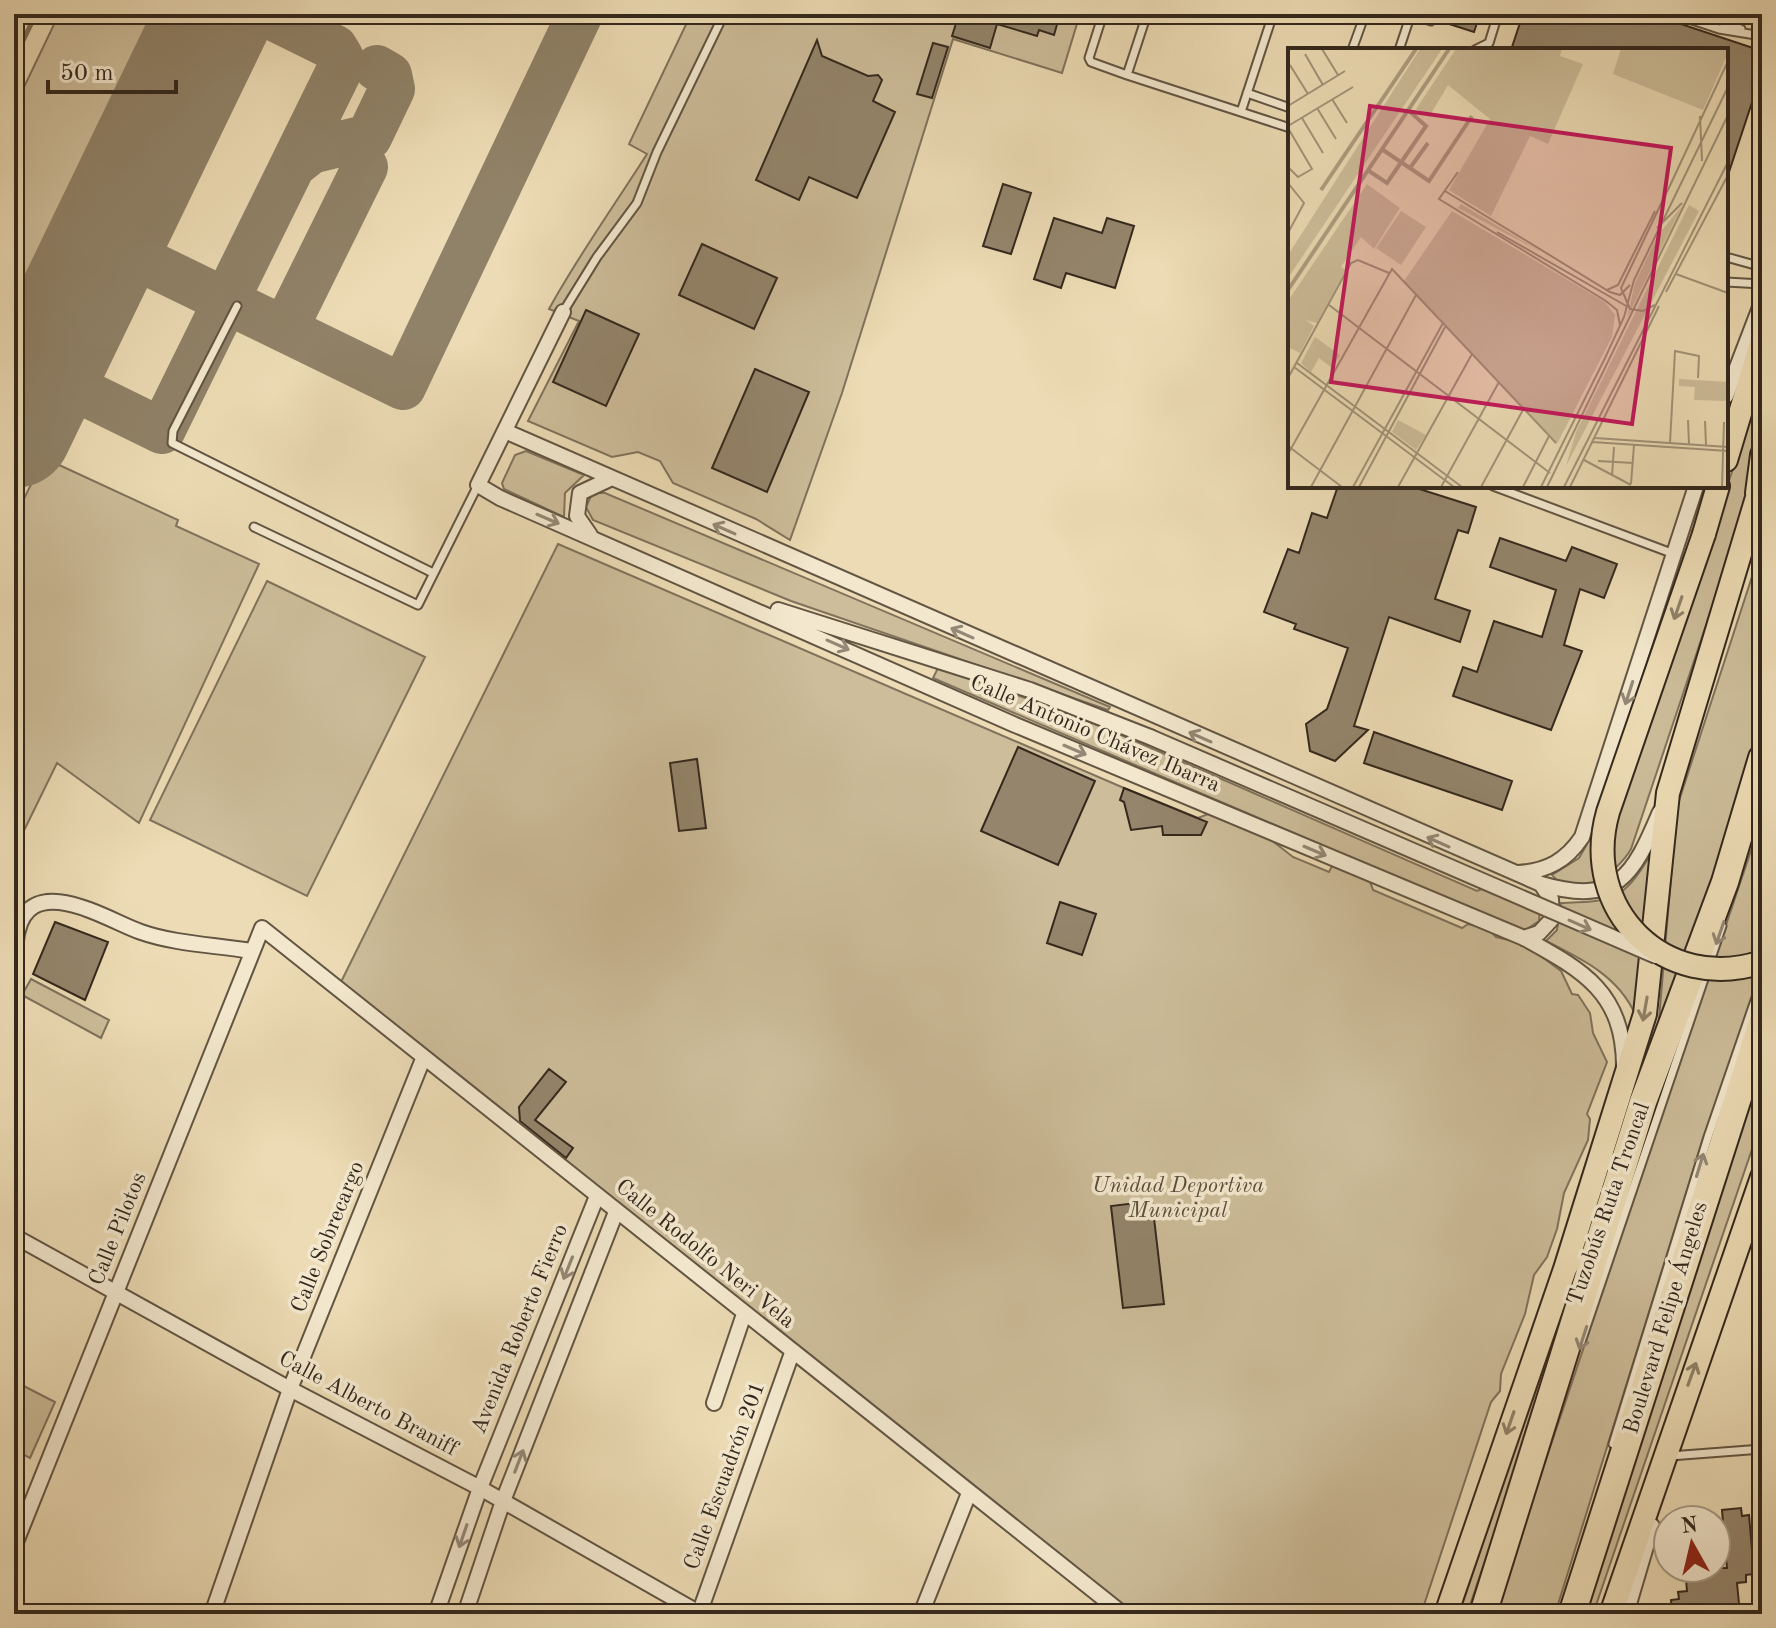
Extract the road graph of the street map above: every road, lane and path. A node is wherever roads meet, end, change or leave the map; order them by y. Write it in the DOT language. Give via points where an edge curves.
graph roads {
  1 [pos="724,14"];
  2 [pos="1103,14"];
  3 [pos="1147,14"];
  4 [pos="1273,14"];
  5 [pos="1365,14"];
  6 [pos="1411,14"];
  7 [pos="1498,14"];
  8 [pos="1674,14"];
  9 [pos="1698,14"];
  10 [pos="1431,21"];
  11 [pos="1762,36"];
  12 [pos="1353,48"];
  13 [pos="1400,48"];
  14 [pos="1479,48"];
  15 [pos="1127,75"];
  16 [pos="1247,93"];
  17 [pos="1288,107"];
  18 [pos="1241,112"];
  19 [pos="1288,127"];
  20 [pos="1728,258"];
  21 [pos="1762,267"];
  22 [pos="1728,281"];
  23 [pos="1762,284"];
  24 [pos="1762,302"];
  25 [pos="237,306"];
  26 [pos="563,312"];
  27 [pos="1762,340"];
  28 [pos="1728,391"];
  29 [pos="505,431"];
  30 [pos="1728,453"];
  31 [pos="1762,455"];
  32 [pos="612,478"];
  33 [pos="478,485"];
  34 [pos="1498,488"];
  35 [pos="1695,488"];
  36 [pos="1717,488"];
  37 [pos="1759,490"];
  38 [pos="254,527"];
  39 [pos="590,535"];
  40 [pos="1674,554"];
  41 [pos="433,573"];
  42 [pos="712,589"];
  43 [pos="1762,758"];
  44 [pos="1668,793"];
  45 [pos="1762,806"];
  46 [pos="1749,845"];
  47 [pos="1510,873"];
  48 [pos="1541,884"];
  49 [pos="1727,913"];
  50 [pos="262,928"];
  51 [pos="1524,938"];
  52 [pos="251,951"];
  53 [pos="14,960"];
  54 [pos="1671,962"];
  55 [pos="1762,962"];
  56 [pos="1762,980"];
  57 [pos="1762,1023"];
  58 [pos="423,1059"];
  59 [pos="1624,1083"];
  60 [pos="1762,1182"];
  61 [pos="597,1196"];
  62 [pos="1612,1202"];
  63 [pos="616,1212"];
  64 [pos="14,1236"];
  65 [pos="1565,1269"];
  66 [pos="117,1291"];
  67 [pos="744,1314"];
  68 [pos="792,1353"];
  69 [pos="1577,1355"];
  70 [pos="290,1389"];
  71 [pos="714,1403"];
  72 [pos="1666,1448"];
  73 [pos="1762,1449"];
  74 [pos="1611,1450"];
  75 [pos="1542,1461"];
  76 [pos="480,1488"];
  77 [pos="969,1493"];
  78 [pos="503,1501"];
  79 [pos="1652,1526"];
  80 [pos="14,1547"];
  81 [pos="212,1614"];
  82 [pos="436,1614"];
  83 [pos="465,1614"];
  84 [pos="700,1614"];
  85 [pos="921,1614"];
  86 [pos="1123,1614"];
  87 [pos="1446,1614"];
  88 [pos="1483,1614"];
  89 [pos="1491,1614"];
  90 [pos="1572,1614"];
  91 [pos="1611,1614"];
  92 [pos="1626,1614"];
  1 -- 26 [label="lane" via="637,203"];
  2 -- 15 [label="lane" via="1091,62"];
  3 -- 15 [label="lane"];
  4 -- 16 [label="lane"];
  5 -- 12 [label="lane"];
  6 -- 10 [label="lane"];
  6 -- 13 [label="lane"];
  7 -- 14 [label="lane" via="1489,43"];
  8 -- 11 [label="lane"];
  9 -- 11 [label="lane"];
  15 -- 18 [label="lane"];
  16 -- 17 [label="lane"];
  16 -- 18 [label="lane"];
  18 -- 19 [label="lane"];
  20 -- 21 [label="lane"];
  22 -- 23 [label="lane"];
  24 -- 28 [label="street"];
  25 -- 41 [label="lane" via="173,431 172,443"];
  26 -- 29 [label="street"];
  27 -- 30 [label="main road"];
  29 -- 32 [label="street, Calle Antonio Chávez Ibarra"];
  29 -- 33 [label="street"];
  31 -- 37 [label="main road"];
  32 -- 39 [label="street" via="580,493 577,516"];
  47 -- 32 [label="street, Calle Antonio Chávez Ibarra, one-way"];
  33 -- 39 [label="street, Calle Antonio Chávez Ibarra, one-way"];
  33 -- 41 [label="lane"];
  34 -- 40 [label="lane"];
  35 -- 40 [label="street"];
  36 -- 54 [label="main road, one-way, bridge" via="1608,812 1601,850 1607,885 1622,914"];
  37 -- 44 [label="main road"];
  38 -- 41 [label="lane" via="418,605"];
  39 -- 42 [label="street, Calle Antonio Chávez Ibarra"];
  40 -- 47 [label="street, one-way" via="1582,837 1552,866"];
  42 -- 51 [label="street, Calle Antonio Chávez Ibarra, one-way" via="1013,724"];
  42 -- 54 [label="street, one-way, bridge" via="1030,690"];
  43 -- 62 [label="highway" via="1725,882 1643,1102"];
  44 -- 48 [label="street, Calle Antonio Chávez Ibarra" via="1647,843 1621,879 1589,893"];
  44 -- 59 [label="main road, one-way" via="1645,1014"];
  45 -- 46 [label="lane"];
  47 -- 48 [label="street, Calle Antonio Chávez Ibarra"];
  48 -- 51 [label="street" via="1551,899 1552,919 1539,933"];
  49 -- 69 [label="lane, Tuzobús Ruta Troncal, one-way"];
  50 -- 52 [label="street, Calle Pilotos"];
  50 -- 58 [label="street, Calle Rodolfo Neri Vela"];
  51 -- 59 [label="street, Calle Antonio Chávez Ibarra" via="1581,970 1607,1000 1624,1057"];
  52 -- 53 [label="street" via="143,933 74,903 53,901 33,907 18,927"];
  52 -- 66 [label="street, Calle Pilotos"];
  54 -- 55 [label="main road, bridge" via="1719,970"];
  74 -- 56 [label="lane, one-way"];
  57 -- 90 [label="highway, Boulevard Felipe Ángeles"];
  58 -- 61 [label="street, Calle Rodolfo Neri Vela"];
  58 -- 70 [label="street, Calle Sobrecargo"];
  59 -- 65 [label="main road"];
  72 -- 60 [label="main road, Boulevard Felipe Ángeles, one-way"];
  61 -- 63 [label="street, Calle Rodolfo Neri Vela"];
  61 -- 76 [label="street, Avenida Roberto Fierro, one-way"];
  62 -- 65 [label="main road"];
  62 -- 88 [label="highway"];
  63 -- 67 [label="street, Calle Rodolfo Neri Vela"];
  78 -- 63 [label="street, Avenida Roberto Fierro, one-way"];
  64 -- 66 [label="street, Calle Alberto Braniff"];
  65 -- 87 [label="main road, one-way"];
  66 -- 70 [label="street, Calle Alberto Braniff"];
  66 -- 80 [label="street, Calle Pilotos"];
  67 -- 68 [label="street, Calle Rodolfo Neri Vela"];
  67 -- 71 [label="street"];
  68 -- 77 [label="street, Calle Rodolfo Neri Vela"];
  68 -- 84 [label="street, Calle Escuadrón 201"];
  70 -- 76 [label="street, Calle Alberto Braniff"];
  70 -- 81 [label="street, Calle Sobrecargo"];
  72 -- 73 [label="lane" via="1668,1457"];
  72 -- 91 [label="main road, Boulevard Felipe Ángeles"];
  75 -- 89 [label="lane"];
  76 -- 78 [label="street, Calle Alberto Braniff"];
  76 -- 82 [label="street, Avenida Roberto Fierro, one-way"];
  77 -- 85 [label="street"];
  77 -- 86 [label="street, Calle Rodolfo Neri Vela"];
  78 -- 83 [label="street, Avenida Roberto Fierro"];
  78 -- 84 [label="street, Calle Alberto Braniff"];
  79 -- 92 [label="street"];
}
